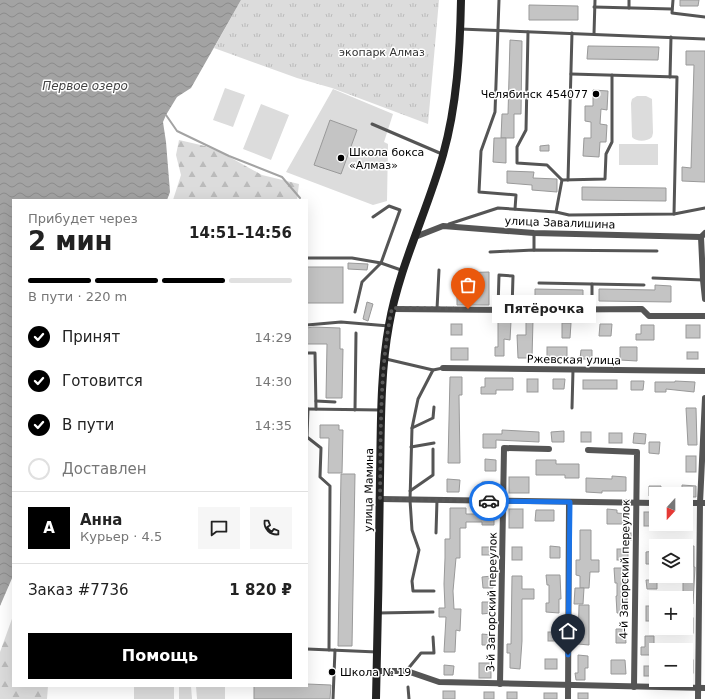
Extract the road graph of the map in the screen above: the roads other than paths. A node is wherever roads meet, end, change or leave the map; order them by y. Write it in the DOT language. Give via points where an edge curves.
graph roads {
  1 [pos="461,0"];
  2 [pos="499,0"];
  3 [pos="594,0"];
  4 [pos="629,0"];
  5 [pos="672,0"];
  6 [pos="594,7"];
  7 [pos="629,8"];
  8 [pos="672,9"];
  9 [pos="705,16"];
  10 [pos="460,29"];
  11 [pos="497,30"];
  12 [pos="528,32"];
  13 [pos="572,33"];
  14 [pos="594,34"];
  15 [pos="671,38"];
  16 [pos="705,39"];
  17 [pos="571,74"];
  18 [pos="612,76"];
  19 [pos="670,77"];
  20 [pos="372,124"];
  21 [pos="443,155"];
  22 [pos="562,180"];
  23 [pos="568,180"];
  24 [pos="705,208"];
  25 [pos="515,209"];
  26 [pos="556,212"];
  27 [pos="674,214"];
  28 [pos="373,217"];
  29 [pos="443,226"];
  30 [pos="534,233"];
  31 [pos="703,235"];
  32 [pos="415,237"];
  33 [pos="534,250"];
  34 [pos="657,251"];
  35 [pos="490,252"];
  36 [pos="308,258"];
  37 [pos="381,263"];
  38 [pos="439,270"];
  39 [pos="403,271"];
  40 [pos="653,278"];
  41 [pos="703,280"];
  42 [pos="539,283"];
  43 [pos="592,284"];
  44 [pos="644,285"];
  45 [pos="705,299"];
  46 [pos="392,308"];
  47 [pos="437,309"];
  48 [pos="592,309"];
  49 [pos="498,310"];
  50 [pos="512,310"];
  51 [pos="355,312"];
  52 [pos="705,316"];
  53 [pos="308,325"];
  54 [pos="389,326"];
  55 [pos="356,333"];
  56 [pos="308,353"];
  57 [pos="385,359"];
  58 [pos="443,368"];
  59 [pos="433,370"];
  60 [pos="572,370"];
  61 [pos="705,371"];
  62 [pos="705,398"];
  63 [pos="316,401"];
  64 [pos="335,402"];
  65 [pos="434,407"];
  66 [pos="572,408"];
  67 [pos="308,409"];
  68 [pos="316,409"];
  69 [pos="355,410"];
  70 [pos="382,410"];
  71 [pos="412,428"];
  72 [pos="308,438"];
  73 [pos="312,441"];
  74 [pos="308,443"];
  75 [pos="434,443"];
  76 [pos="411,447"];
  77 [pos="433,449"];
  78 [pos="549,449"];
  79 [pos="588,450"];
  80 [pos="410,491"];
  81 [pos="380,499"];
  82 [pos="410,500"];
  83 [pos="437,500"];
  84 [pos="503,501"];
  85 [pos="570,502"];
  86 [pos="636,502"];
  87 [pos="649,503"];
  88 [pos="703,503"];
  89 [pos="436,533"];
  90 [pos="434,591"];
  91 [pos="432,612"];
  92 [pos="378,613"];
  93 [pos="434,637"];
  94 [pos="308,649"];
  95 [pos="329,650"];
  96 [pos="335,650"];
  97 [pos="377,652"];
  98 [pos="377,671"];
  99 [pos="407,671"];
  100 [pos="500,684"];
  101 [pos="568,685"];
  102 [pos="634,687"];
  103 [pos="408,688"];
  104 [pos="698,688"];
  105 [pos="705,688"];
  106 [pos="333,699"];
  107 [pos="376,699"];
  108 [pos="408,699"];
  109 [pos="568,699"];
  110 [pos="698,699"];
  1 -- 10 [label="main road, улица Мамина"];
  2 -- 11 [label="lane"];
  3 -- 6 [label="lane"];
  4 -- 7 [label="lane"];
  5 -- 8 [label="lane"];
  6 -- 7 [label="lane"];
  6 -- 14 [label="lane"];
  7 -- 8 [label="lane"];
  8 -- 9 [label="lane" via="672,13"];
  10 -- 11 [label="lane"];
  10 -- 21 [label="main road, улица Мамина" via="457,85"];
  11 -- 12 [label="lane"];
  11 -- 25 [label="lane" via="495,112 480,151 479,192 516,195"];
  12 -- 13 [label="lane"];
  12 -- 22 [label="lane" via="526,130 517,147 517,163 547,165"];
  13 -- 14 [label="lane"];
  13 -- 17 [label="lane"];
  14 -- 15 [label="lane"];
  15 -- 16 [label="lane"];
  15 -- 19 [label="lane"];
  17 -- 18 [label="lane"];
  17 -- 23 [label="lane"];
  18 -- 19 [label="lane"];
  18 -- 23 [label="lane" via="612,142 606,154 606,179"];
  19 -- 27 [label="lane" via="677,77"];
  20 -- 21 [label="lane"];
  21 -- 32 [label="main road, улица Мамина"];
  22 -- 23 [label="lane"];
  22 -- 26 [label="lane"];
  24 -- 27 [label="lane"];
  25 -- 26 [label="lane"];
  25 -- 29 [label="lane" via="498,208"];
  26 -- 27 [label="lane" via="569,215"];
  28 -- 37 [label="lane" via="389,206 400,210"];
  29 -- 30 [label="street, улица Завалишина"];
  29 -- 32 [label="street, улица Завалишина"];
  30 -- 31 [label="street, улица Завалишина"];
  30 -- 33 [label="lane"];
  31 -- 41 [label="street"];
  32 -- 39 [label="main road, улица Мамина"];
  33 -- 34 [label="lane"];
  33 -- 35 [label="lane"];
  36 -- 37 [label="lane" via="352,258"];
  37 -- 39 [label="lane"];
  37 -- 51 [label="lane" via="362,282"];
  38 -- 47 [label="lane"];
  39 -- 46 [label="main road, улица Мамина"];
  40 -- 41 [label="lane"];
  41 -- 45 [label="street"];
  42 -- 43 [label="lane"];
  43 -- 44 [label="lane"];
  43 -- 48 [label="lane"];
  46 -- 47 [label="street"];
  46 -- 54 [label="main road, улица Мамина"];
  47 -- 49 [label="street"];
  48 -- 50 [label="street"];
  48 -- 52 [label="street" via="642,309 649,316"];
  49 -- 50 [label="street"];
  49 -- 50 [label="lane" via="499,275 512,276"];
  53 -- 54 [label="lane" via="340,322"];
  54 -- 57 [label="main road, улица Мамина"];
  55 -- 69 [label="lane"];
  56 -- 63 [label="lane" via="315,353"];
  57 -- 59 [label="lane"];
  57 -- 70 [label="main road, улица Мамина"];
  58 -- 59 [label="lane"];
  58 -- 60 [label="street, Ржевская улица"];
  59 -- 71 [label="lane" via="418,399"];
  60 -- 61 [label="street, Ржевская улица"];
  60 -- 66 [label="lane"];
  62 -- 88 [label="street"];
  63 -- 64 [label="lane"];
  63 -- 68 [label="lane"];
  65 -- 71 [label="lane" via="433,418"];
  67 -- 68 [label="lane"];
  68 -- 69 [label="lane"];
  69 -- 70 [label="lane"];
  70 -- 81 [label="main road, улица Мамина"];
  71 -- 76 [label="lane"];
  72 -- 73 [label="lane"];
  73 -- 74 [label="lane"];
  73 -- 95 [label="lane" via="320,448 320,477 330,486"];
  75 -- 76 [label="lane"];
  76 -- 80 [label="lane"];
  77 -- 80 [label="lane" via="433,475"];
  78 -- 84 [label="street, 3-й Загорский переулок" via="504,448"];
  79 -- 86 [label="street, 4-й Загорский переулок" via="636,452"];
  80 -- 82 [label="lane"];
  81 -- 82 [label="street"];
  81 -- 92 [label="main road, улица Мамина"];
  82 -- 83 [label="street"];
  82 -- 90 [label="lane" via="412,530 419,550 412,581 413,591"];
  83 -- 84 [label="street"];
  83 -- 89 [label="lane"];
  84 -- 85 [label="street"];
  84 -- 100 [label="street, 3-й Загорский переулок"];
  85 -- 86 [label="street"];
  85 -- 101 [label="street"];
  86 -- 87 [label="street"];
  86 -- 102 [label="street, 4-й Загорский переулок"];
  88 -- 104 [label="street"];
  91 -- 92 [label="lane"];
  92 -- 97 [label="main road, улица Мамина"];
  93 -- 99 [label="lane" via="434,652 421,653"];
  94 -- 95 [label="lane"];
  95 -- 96 [label="lane"];
  96 -- 97 [label="lane"];
  96 -- 106 [label="lane"];
  97 -- 98 [label="main road, улица Мамина"];
  98 -- 99 [label="street"];
  98 -- 107 [label="main road, улица Мамина"];
  99 -- 100 [label="street" via="439,682"];
  100 -- 101 [label="street"];
  101 -- 102 [label="street"];
  101 -- 109 [label="street"];
  102 -- 104 [label="street"];
  103 -- 108 [label="lane"];
  104 -- 105 [label="street"];
  104 -- 110 [label="street"];
}
